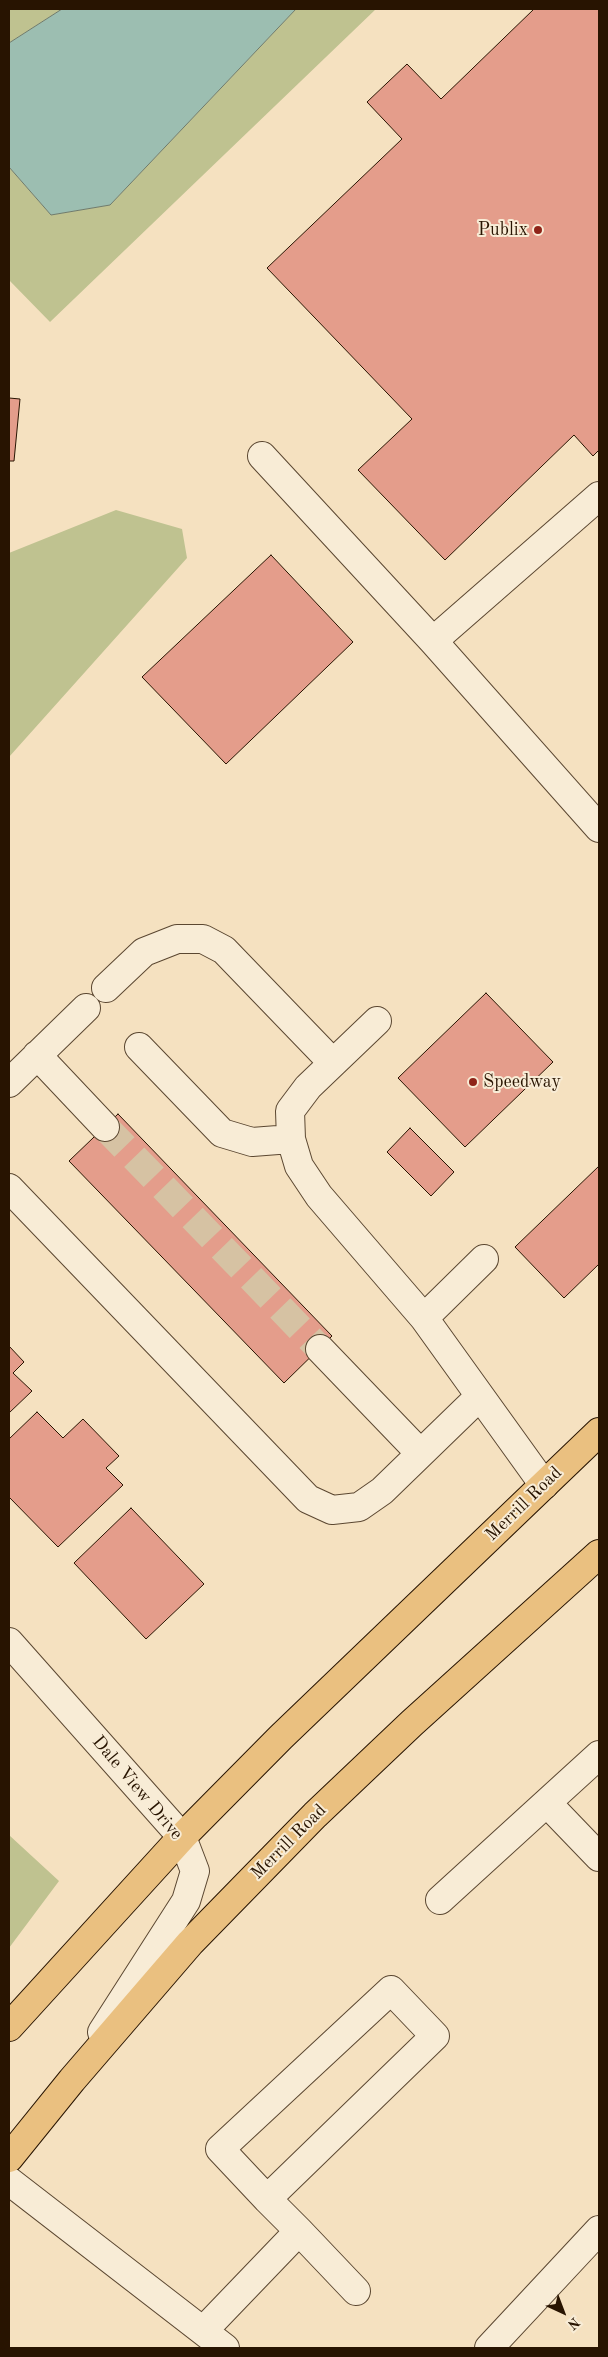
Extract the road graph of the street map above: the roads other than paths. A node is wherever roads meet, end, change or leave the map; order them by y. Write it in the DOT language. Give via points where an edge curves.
graph roads {
  1 [pos="262,456"];
  2 [pos="599,496"];
  3 [pos="433,641"];
  4 [pos="599,828"];
  5 [pos="106,988"];
  6 [pos="86,1008"];
  7 [pos="377,1021"];
  8 [pos="139,1047"];
  9 [pos="37,1055"];
  10 [pos="332,1063"];
  11 [pos="9,1082"];
  12 [pos="105,1127"];
  13 [pos="291,1139"];
  14 [pos="9,1188"];
  15 [pos="484,1259"];
  16 [pos="424,1318"];
  17 [pos="320,1349"];
  18 [pos="480,1396"];
  19 [pos="599,1432"];
  20 [pos="420,1453"];
  21 [pos="544,1485"];
  22 [pos="599,1554"];
  23 [pos="9,1642"];
  24 [pos="599,1755"];
  25 [pos="547,1803"];
  26 [pos="182,1837"];
  27 [pos="599,1858"];
  28 [pos="440,1900"];
  29 [pos="9,2027"];
  30 [pos="72,2080"];
  31 [pos="9,2158"];
  32 [pos="9,2181"];
  33 [pos="267,2199"];
  34 [pos="599,2230"];
  35 [pos="299,2232"];
  36 [pos="356,2291"];
  37 [pos="203,2331"];
  38 [pos="225,2348"];
  39 [pos="489,2348"];
  1 -- 3 [label="street"];
  2 -- 3 [label="street"];
  3 -- 4 [label="street"];
  5 -- 10 [label="street" via="144,952 177,939 203,939 224,950"];
  6 -- 9 [label="street"];
  7 -- 10 [label="street"];
  8 -- 13 [label="street" via="222,1133 252,1142"];
  9 -- 11 [label="street"];
  9 -- 12 [label="street"];
  10 -- 13 [label="street" via="290,1111"];
  13 -- 16 [label="street" via="299,1166 320,1196"];
  14 -- 20 [label="street" via="308,1500 332,1510 359,1507 382,1491"];
  15 -- 16 [label="street"];
  16 -- 18 [label="street"];
  17 -- 20 [label="street"];
  18 -- 20 [label="street"];
  18 -- 21 [label="street"];
  19 -- 21 [label="main road, Merrill Road"];
  21 -- 26 [label="main road, Merrill Road" via="281,1737"];
  22 -- 30 [label="main road, Merrill Road" via="315,1815 190,1943"];
  23 -- 26 [label="street, Dale View Drive"];
  24 -- 25 [label="street"];
  25 -- 27 [label="street"];
  25 -- 28 [label="street"];
  26 -- 29 [label="main road, Merrill Road"];
  26 -- 30 [label="street, Dale View Drive" via="195,1871 186,1900"];
  30 -- 31 [label="main road, Merrill Road"];
  32 -- 37 [label="street"];
  33 -- 33 [label="street" via="220,2149 391,1990 435,2036"];
  33 -- 35 [label="street"];
  34 -- 39 [label="street"];
  35 -- 36 [label="street"];
  35 -- 37 [label="street"];
  37 -- 38 [label="street"];
}
